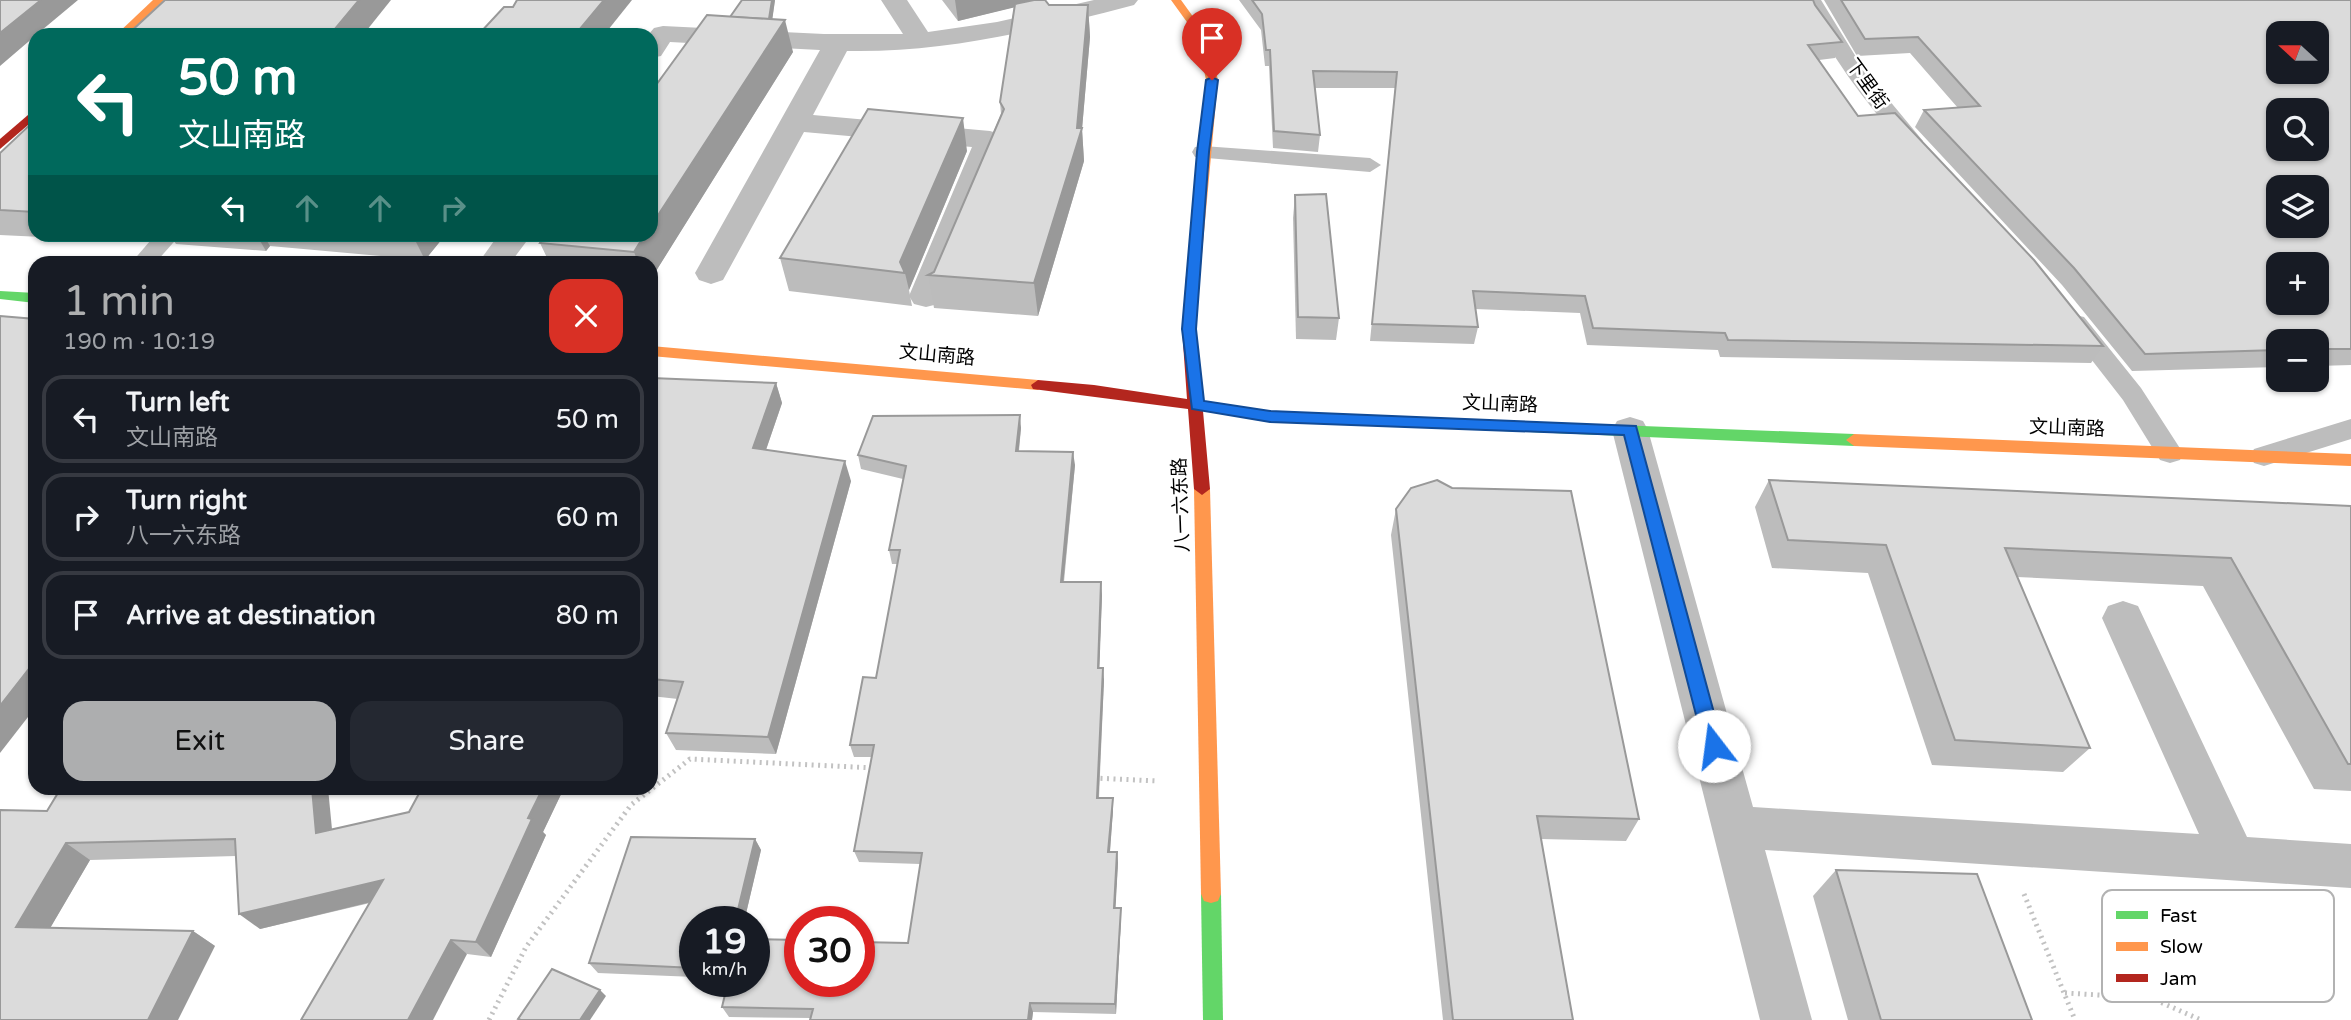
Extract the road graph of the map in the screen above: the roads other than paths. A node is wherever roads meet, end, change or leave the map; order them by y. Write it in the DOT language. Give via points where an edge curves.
graph roads {
  1 [pos="159,0"];
  2 [pos="894,0"];
  3 [pos="1125,0"];
  4 [pos="1176,0"];
  5 [pos="1812,0"];
  6 [pos="129,28"];
  7 [pos="658,41"];
  8 [pos="839,41"];
  9 [pos="921,41"];
  10 [pos="28,119"];
  11 [pos="794,122"];
  12 [pos="0,145"];
  13 [pos="1203,152"];
  14 [pos="1930,160"];
  15 [pos="1370,165"];
  16 [pos="163,242"];
  17 [pos="150,256"];
  18 [pos="711,272"];
  19 [pos="0,295"];
  20 [pos="926,296"];
  21 [pos="28,297"];
  22 [pos="2058,302"];
  23 [pos="658,352"];
  24 [pos="1197,405"];
  25 [pos="2351,429"];
  26 [pos="1630,430"];
  27 [pos="2170,453"];
  28 [pos="2261,457"];
  29 [pos="2351,460"];
  30 [pos="2123,618"];
  31 [pos="1735,827"];
  32 [pos="2233,859"];
  33 [pos="2351,866"];
  34 [pos="1213,1020"];
  35 [pos="1786,1020"];
  1 -- 6 [label="main road"];
  2 -- 9 [label="street"];
  3 -- 9 [label="street" via="1051,19"];
  4 -- 13 [label="main road, 八一六东路" via="1202,36 1212,80"];
  5 -- 14 [label="lane, 下里街" via="1821,20 1893,121"];
  7 -- 8 [label="street" via="663,34"];
  8 -- 9 [label="street"];
  8 -- 11 [label="street"];
  10 -- 12 [label="main road"];
  11 -- 18 [label="street"];
  11 -- 20 [label="street" via="990,140"];
  13 -- 15 [label="lane"];
  13 -- 24 [label="main road, 八一六东路" via="1189,329"];
  16 -- 17 [label="lane"];
  19 -- 21 [label="main road"];
  22 -- 27 [label="lane" via="2132,394"];
  23 -- 24 [label="main road, 文山南路" via="1094,390"];
  24 -- 26 [label="main road, 文山南路" via="1270,416"];
  24 -- 34 [label="main road, 八一六东路" via="1203,497"];
  25 -- 28 [label="lane"];
  26 -- 27 [label="main road, 文山南路"];
  26 -- 31 [label="street"];
  27 -- 28 [label="main road, 文山南路"];
  28 -- 29 [label="main road, 文山南路"];
  30 -- 32 [label="street"];
  31 -- 32 [label="street" via="2024,864"];
  31 -- 35 [label="street"];
  32 -- 33 [label="street"];
}
